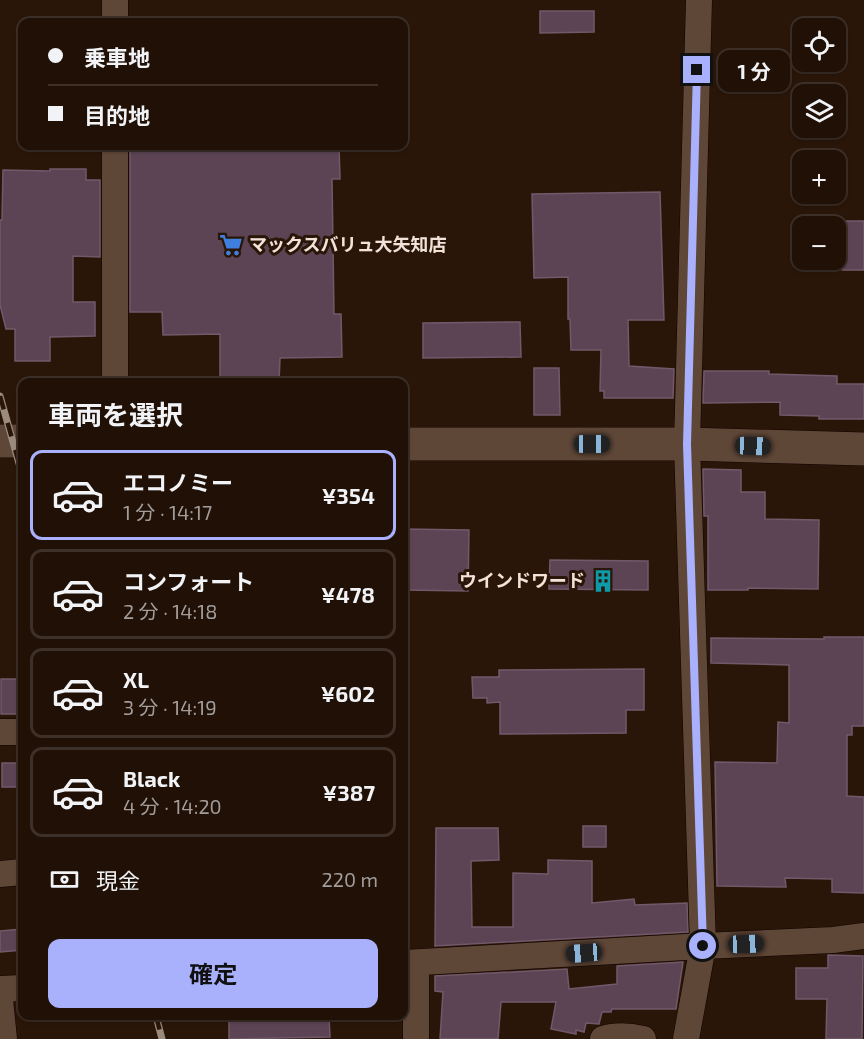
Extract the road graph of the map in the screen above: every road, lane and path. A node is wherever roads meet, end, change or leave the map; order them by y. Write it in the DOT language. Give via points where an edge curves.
graph roads {
  1 [pos="115,0"];
  2 [pos="699,0"];
  3 [pos="115,18"];
  4 [pos="115,150"];
  5 [pos="115,378"];
  6 [pos="0,441"];
  7 [pos="18,441"];
  8 [pos="408,444"];
  9 [pos="687,444"];
  10 [pos="864,449"];
  11 [pos="0,732"];
  12 [pos="18,732"];
  13 [pos="18,872"];
  14 [pos="0,874"];
  15 [pos="864,936"];
  16 [pos="703,946"];
  17 [pos="410,963"];
  18 [pos="18,988"];
  19 [pos="0,989"];
  20 [pos="0,999"];
  21 [pos="4,1039"];
  22 [pos="416,1039"];
  23 [pos="603,1039"];
  24 [pos="643,1039"];
  25 [pos="686,1039"];
  1 -- 3 [label="street"];
  2 -- 9 [label="street"];
  4 -- 5 [label="street"];
  6 -- 7 [label="street"];
  8 -- 9 [label="street"];
  9 -- 10 [label="street"];
  9 -- 16 [label="street"];
  11 -- 12 [label="street"];
  13 -- 14 [label="street"];
  15 -- 16 [label="street"];
  16 -- 17 [label="street"];
  16 -- 25 [label="street"];
  17 -- 22 [label="street"];
  18 -- 19 [label="street"];
  20 -- 21 [label="street"];
  23 -- 24 [label="street"];
}
